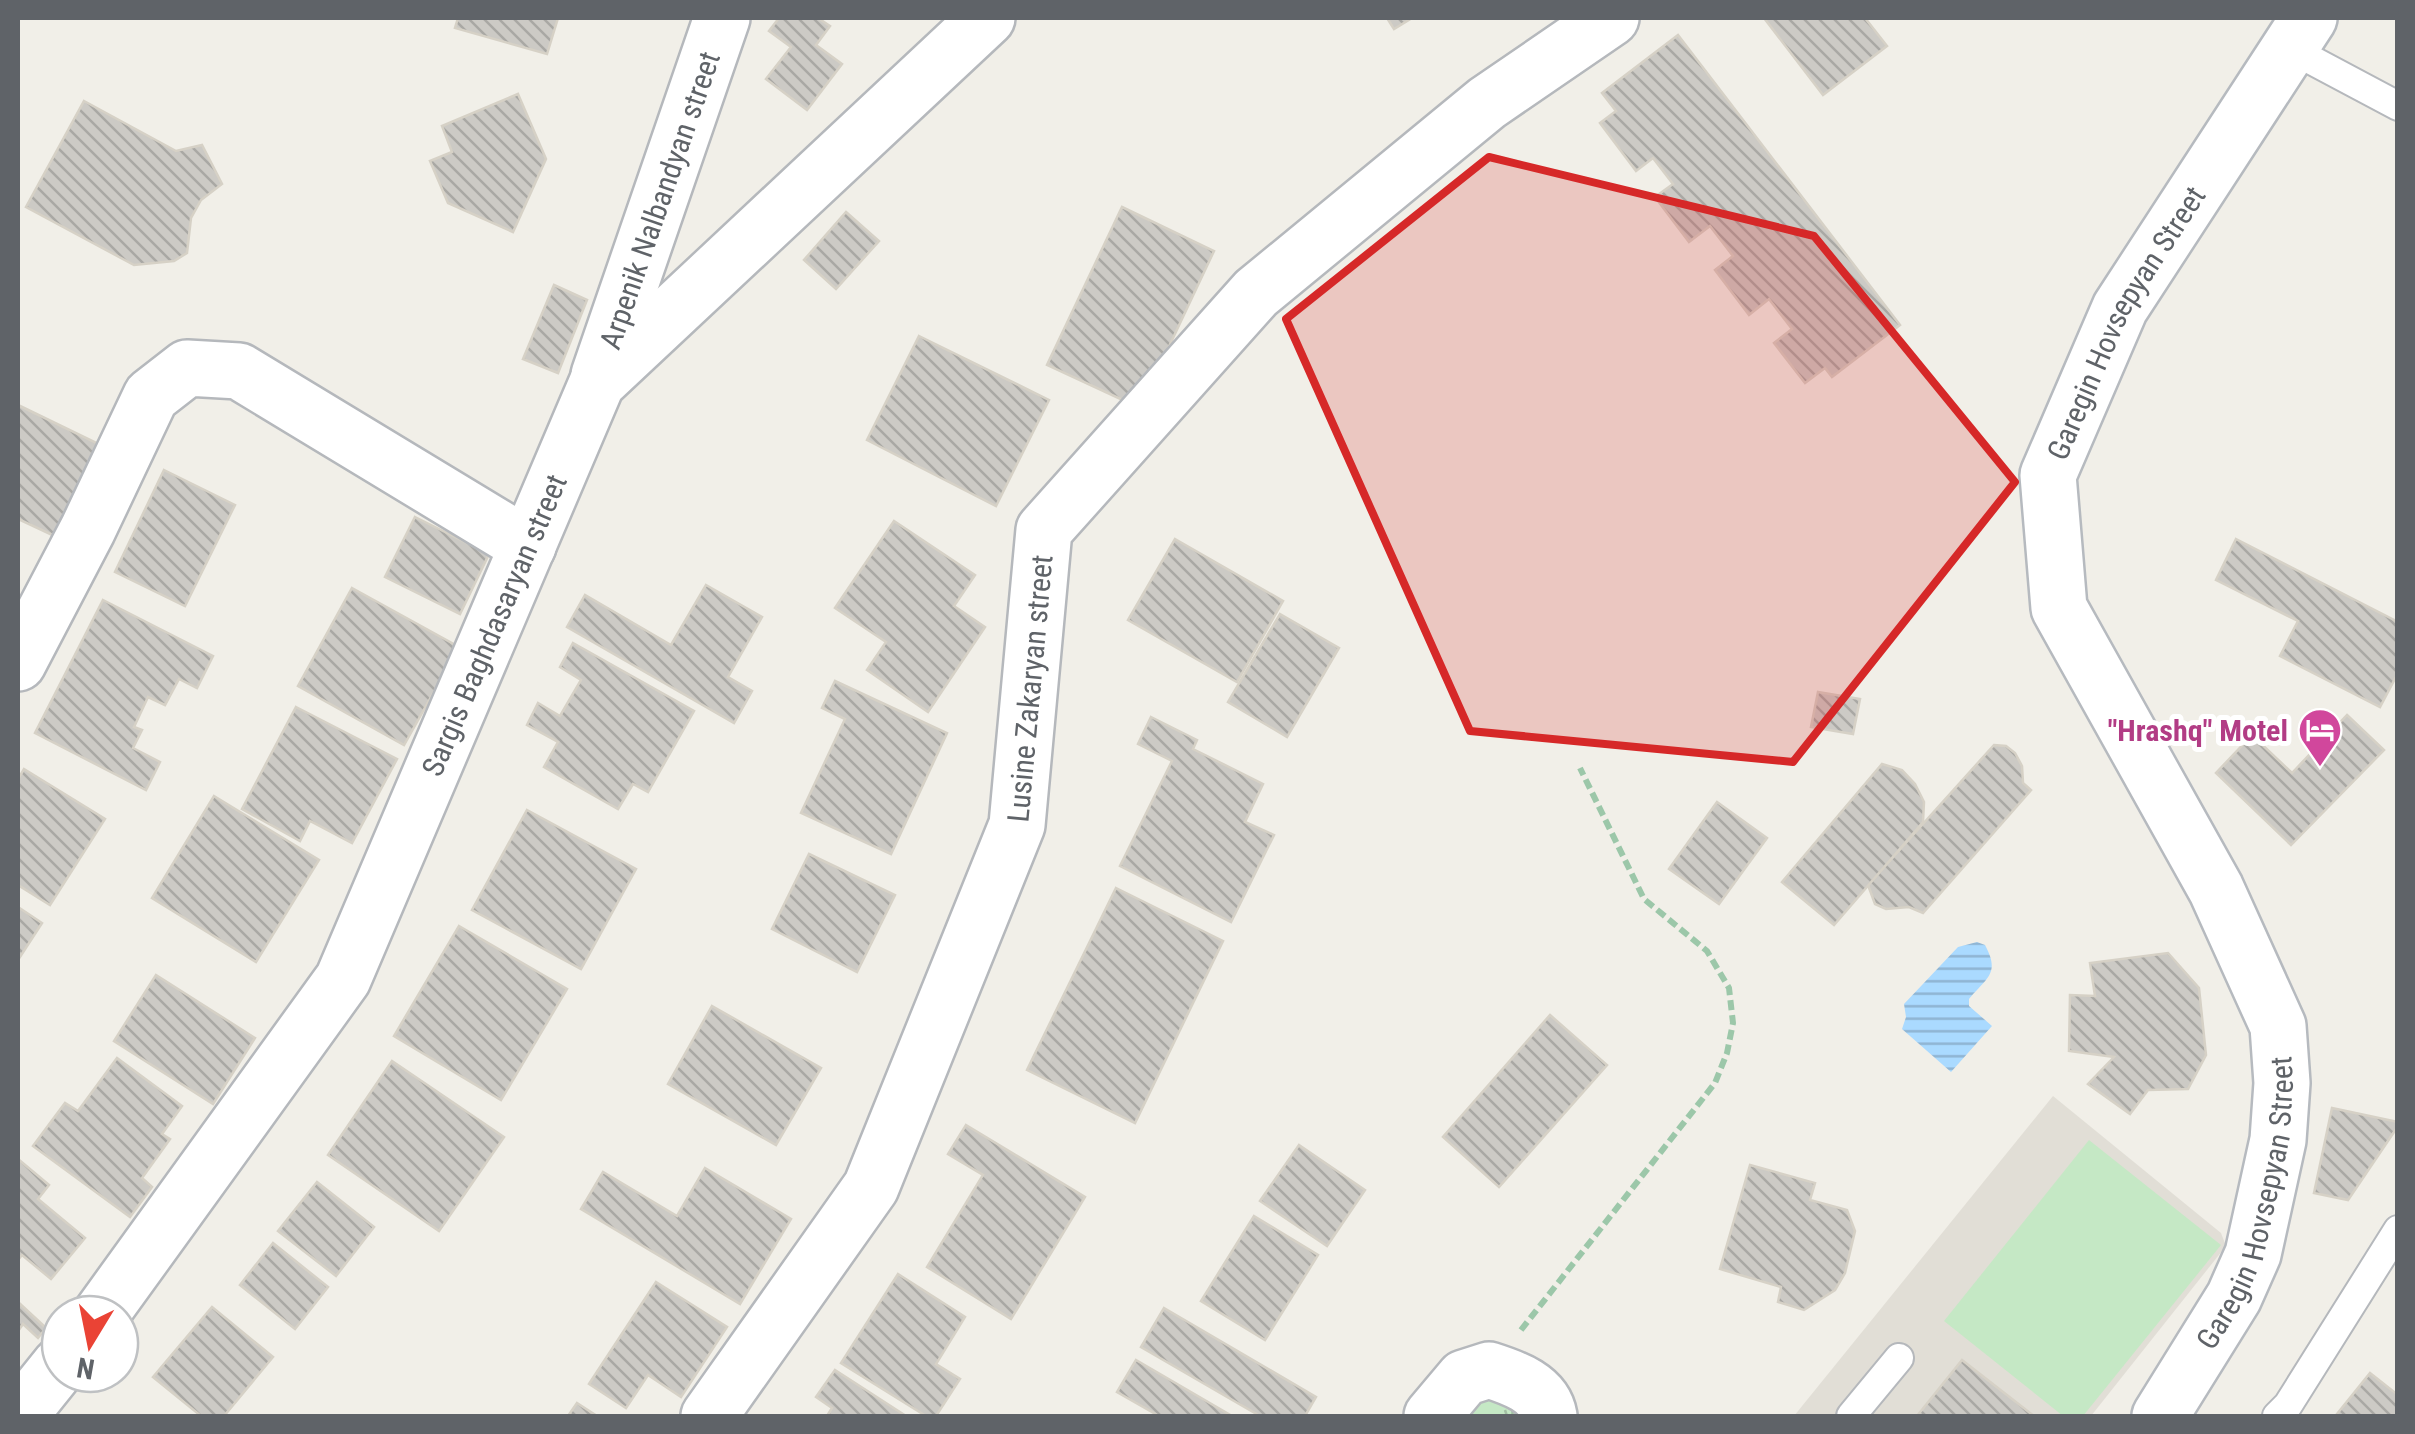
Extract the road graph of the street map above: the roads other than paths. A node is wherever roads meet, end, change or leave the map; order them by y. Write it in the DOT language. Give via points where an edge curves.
graph roads {
  1 [pos="722,18"];
  2 [pos="988,18"];
  3 [pos="1611,18"];
  4 [pos="2299,33"];
  5 [pos="2398,106"];
  6 [pos="597,383"];
  7 [pos="528,546"];
  8 [pos="18,663"];
  9 [pos="2398,1230"];
  10 [pos="116,1294"];
  11 [pos="1899,1358"];
  12 [pos="40,1390"];
  13 [pos="2290,1413"];
  14 [pos="19,1416"];
  15 [pos="709,1416"];
  16 [pos="1432,1416"];
  17 [pos="1549,1416"];
  18 [pos="1851,1416"];
  19 [pos="2160,1416"];
  1 -- 6 [label="street, Arpenik Nalbandyan street"];
  2 -- 6 [label="street, Sargis Baghdasaryan street"];
  3 -- 15 [label="street, Lusine Zakaryan street" via="1488,103 1256,293 1044,530 1017,825 870,1186"];
  4 -- 5 [label="lane"];
  4 -- 19 [label="street, Garegin Hovsepyan Street" via="2120,308 2048,475 2059,608 2216,889 2278,1026 2278,1140 2253,1254"];
  6 -- 7 [label="street, Sargis Baghdasaryan street"];
  7 -- 8 [label="street" via="238,371 186,368 151,396"];
  7 -- 10 [label="street, Sargis Baghdasaryan street" via="343,979"];
  9 -- 13 [label="lane"];
  11 -- 18 [label="lane"];
  12 -- 14 [label="street"];
  16 -- 17 [label="street" via="1464,1378 1490,1370 1531,1388"];
}
